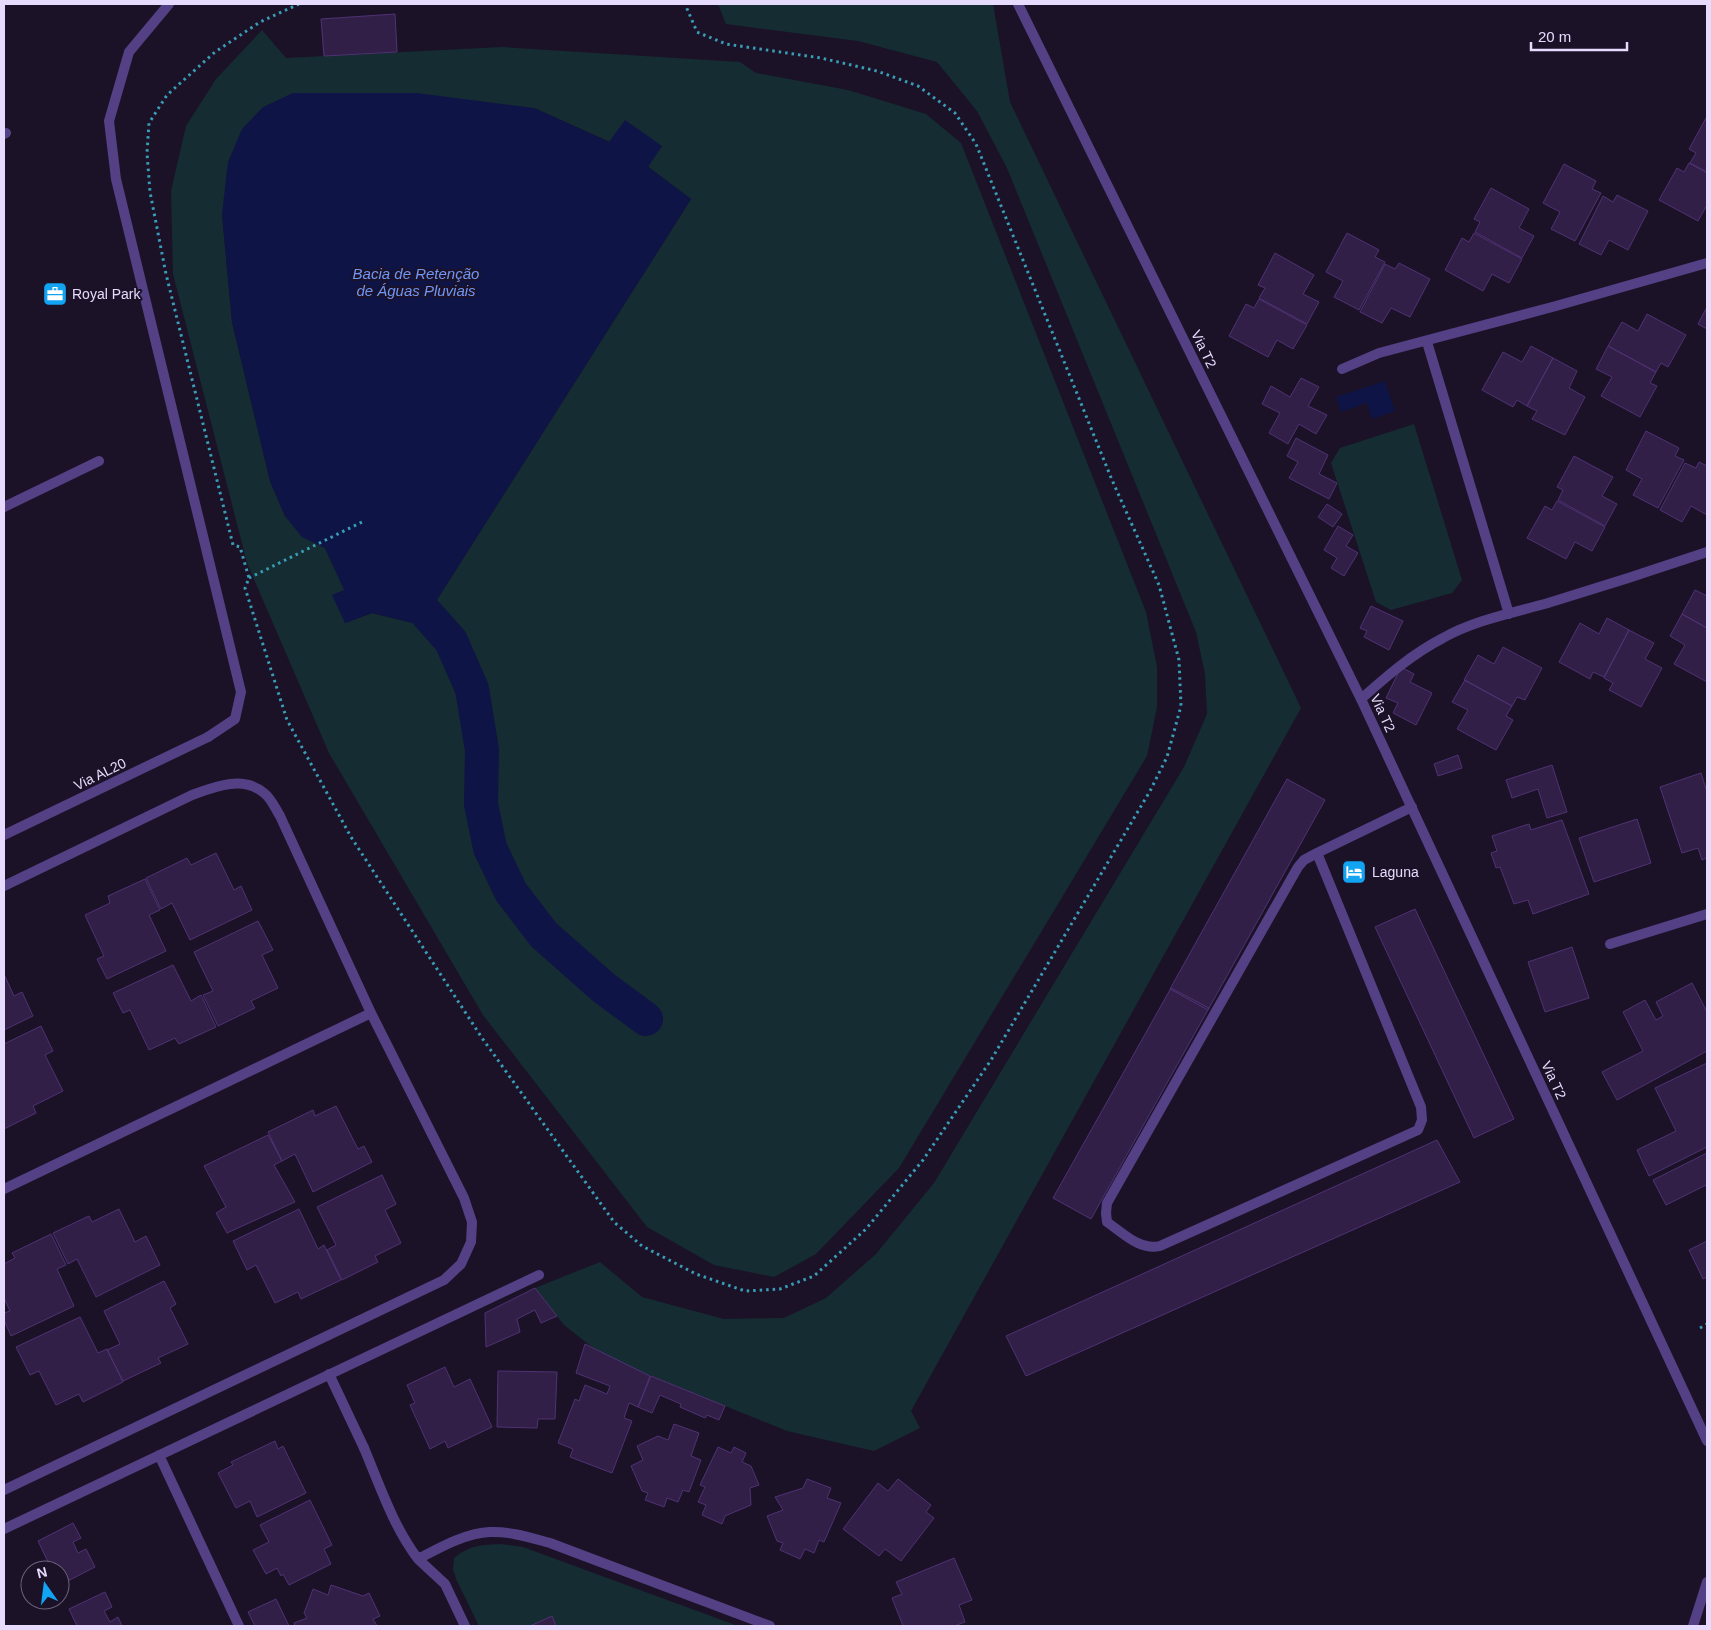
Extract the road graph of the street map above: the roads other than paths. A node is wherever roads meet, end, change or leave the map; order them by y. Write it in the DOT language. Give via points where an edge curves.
graph roads {
  1 [pos="170,4"];
  2 [pos="1018,4"];
  3 [pos="1707,263"];
  4 [pos="1427,342"];
  5 [pos="1342,369"];
  6 [pos="99,461"];
  7 [pos="4,507"];
  8 [pos="1707,552"];
  9 [pos="1509,614"];
  10 [pos="1361,699"];
  11 [pos="1412,807"];
  12 [pos="4,835"];
  13 [pos="1317,853"];
  14 [pos="4,886"];
  15 [pos="1707,914"];
  16 [pos="1610,944"];
  17 [pos="371,1013"];
  18 [pos="4,1189"];
  19 [pos="539,1275"];
  20 [pos="329,1374"];
  21 [pos="1707,1441"];
  22 [pos="159,1455"];
  23 [pos="4,1490"];
  24 [pos="4,1529"];
  25 [pos="418,1559"];
  26 [pos="1707,1582"];
  27 [pos="239,1626"];
  28 [pos="465,1626"];
  29 [pos="770,1626"];
  30 [pos="1693,1626"];
  1 -- 12 [label="street, Via AL20" via="128,52 109,121 116,178 242,692 235,720 208,737"];
  2 -- 10 [label="street, Via T2"];
  3 -- 4 [label="street"];
  4 -- 5 [label="street" via="1379,353"];
  4 -- 9 [label="street"];
  6 -- 7 [label="street"];
  8 -- 9 [label="street"];
  9 -- 10 [label="street" via="1476,623 1445,637 1410,658"];
  10 -- 11 [label="street, Via T2"];
  11 -- 13 [label="street"];
  11 -- 21 [label="street, Via T2"];
  13 -- 13 [label="street" via="1298,867 1107,1202 1107,1222 1142,1246 1160,1246 1418,1130 1422,1120 1421,1107"];
  14 -- 17 [label="street" via="192,795 227,784 249,784 264,793 280,816"];
  15 -- 16 [label="street"];
  17 -- 18 [label="street"];
  17 -- 23 [label="street" via="464,1198 472,1222 471,1242 461,1264 444,1280"];
  19 -- 20 [label="street"];
  20 -- 22 [label="street"];
  20 -- 25 [label="street" via="396,1526"];
  22 -- 24 [label="street"];
  22 -- 27 [label="street"];
  25 -- 28 [label="street" via="445,1584"];
  25 -- 29 [label="street" via="468,1537 489,1532 520,1535 550,1543"];
  26 -- 30 [label="street"];
}
